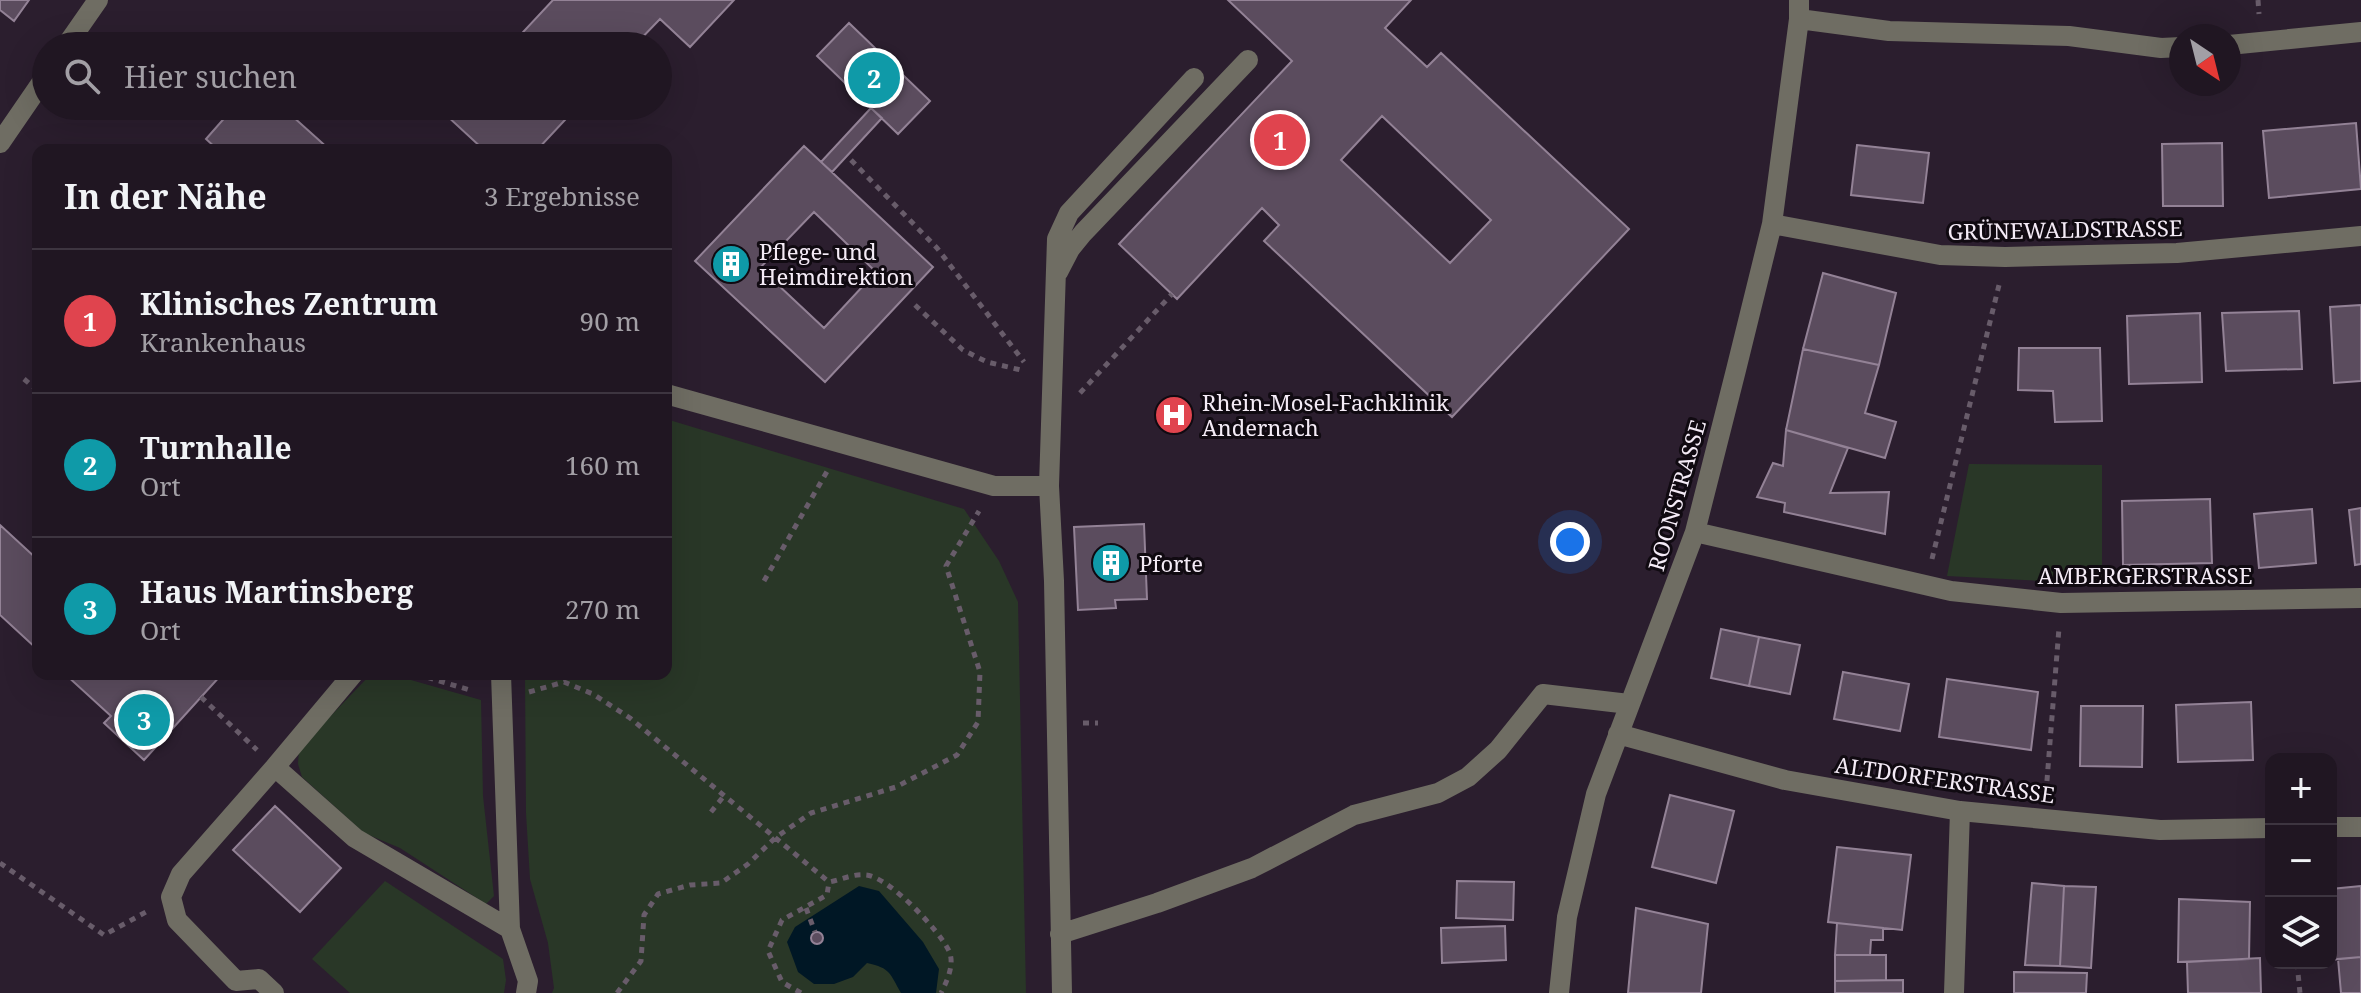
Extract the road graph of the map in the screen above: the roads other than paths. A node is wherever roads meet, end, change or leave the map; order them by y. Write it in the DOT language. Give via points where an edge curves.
graph roads {
  1 [pos="98,0"];
  2 [pos="1799,10"];
  3 [pos="76,32"];
  4 [pos="2361,32"];
  5 [pos="2241,44"];
  6 [pos="2169,48"];
  7 [pos="1248,60"];
  8 [pos="1194,78"];
  9 [pos="32,96"];
  10 [pos="0,143"];
  11 [pos="1772,224"];
  12 [pos="2361,236"];
  13 [pos="1057,276"];
  14 [pos="672,396"];
  15 [pos="1049,486"];
  16 [pos="1695,532"];
  17 [pos="2361,598"];
  18 [pos="348,680"];
  19 [pos="501,680"];
  20 [pos="1629,704"];
  21 [pos="1618,734"];
  22 [pos="275,767"];
  23 [pos="1960,811"];
  24 [pos="2337,827"];
  25 [pos="2361,827"];
  26 [pos="2265,828"];
  27 [pos="510,929"];
  28 [pos="1060,934"];
  29 [pos="231,987"];
  30 [pos="274,993"];
  31 [pos="526,993"];
  32 [pos="1062,993"];
  33 [pos="1559,993"];
  34 [pos="1954,993"];
  1 -- 3 [label="street"];
  2 -- 6 [label="street" via="1889,31 2069,36"];
  2 -- 11 [label="street, ROONSTRASSE"];
  4 -- 5 [label="street"];
  7 -- 13 [label="street" via="1083,233"];
  8 -- 13 [label="street" via="1069,213 1057,239"];
  9 -- 10 [label="street"];
  11 -- 12 [label="street, GRÜNEWALDSTRASSE" via="1940,255 2005,257 2177,253"];
  11 -- 16 [label="street, ROONSTRASSE"];
  13 -- 15 [label="street"];
  14 -- 15 [label="street" via="994,486"];
  15 -- 28 [label="street"];
  16 -- 17 [label="street, AMBERGERSTRASSE" via="1951,591 2061,603"];
  16 -- 20 [label="street, ROONSTRASSE"];
  18 -- 22 [label="street"];
  19 -- 27 [label="street"];
  20 -- 21 [label="street, ROONSTRASSE"];
  20 -- 28 [label="street" via="1543,694 1498,750 1468,777 1438,793 1354,815 1252,868"];
  21 -- 23 [label="street, ALTDORFERSTRASSE" via="1785,780"];
  21 -- 33 [label="street, ROONSTRASSE" via="1596,794 1567,917"];
  22 -- 27 [label="street" via="355,838"];
  22 -- 29 [label="street" via="181,874 171,897 177,920"];
  23 -- 26 [label="street, ALTDORFERSTRASSE" via="2160,830"];
  23 -- 34 [label="street"];
  24 -- 25 [label="street"];
  27 -- 31 [label="street" via="528,981"];
  28 -- 32 [label="street"];
  29 -- 30 [label="street" via="259,979"];
}
